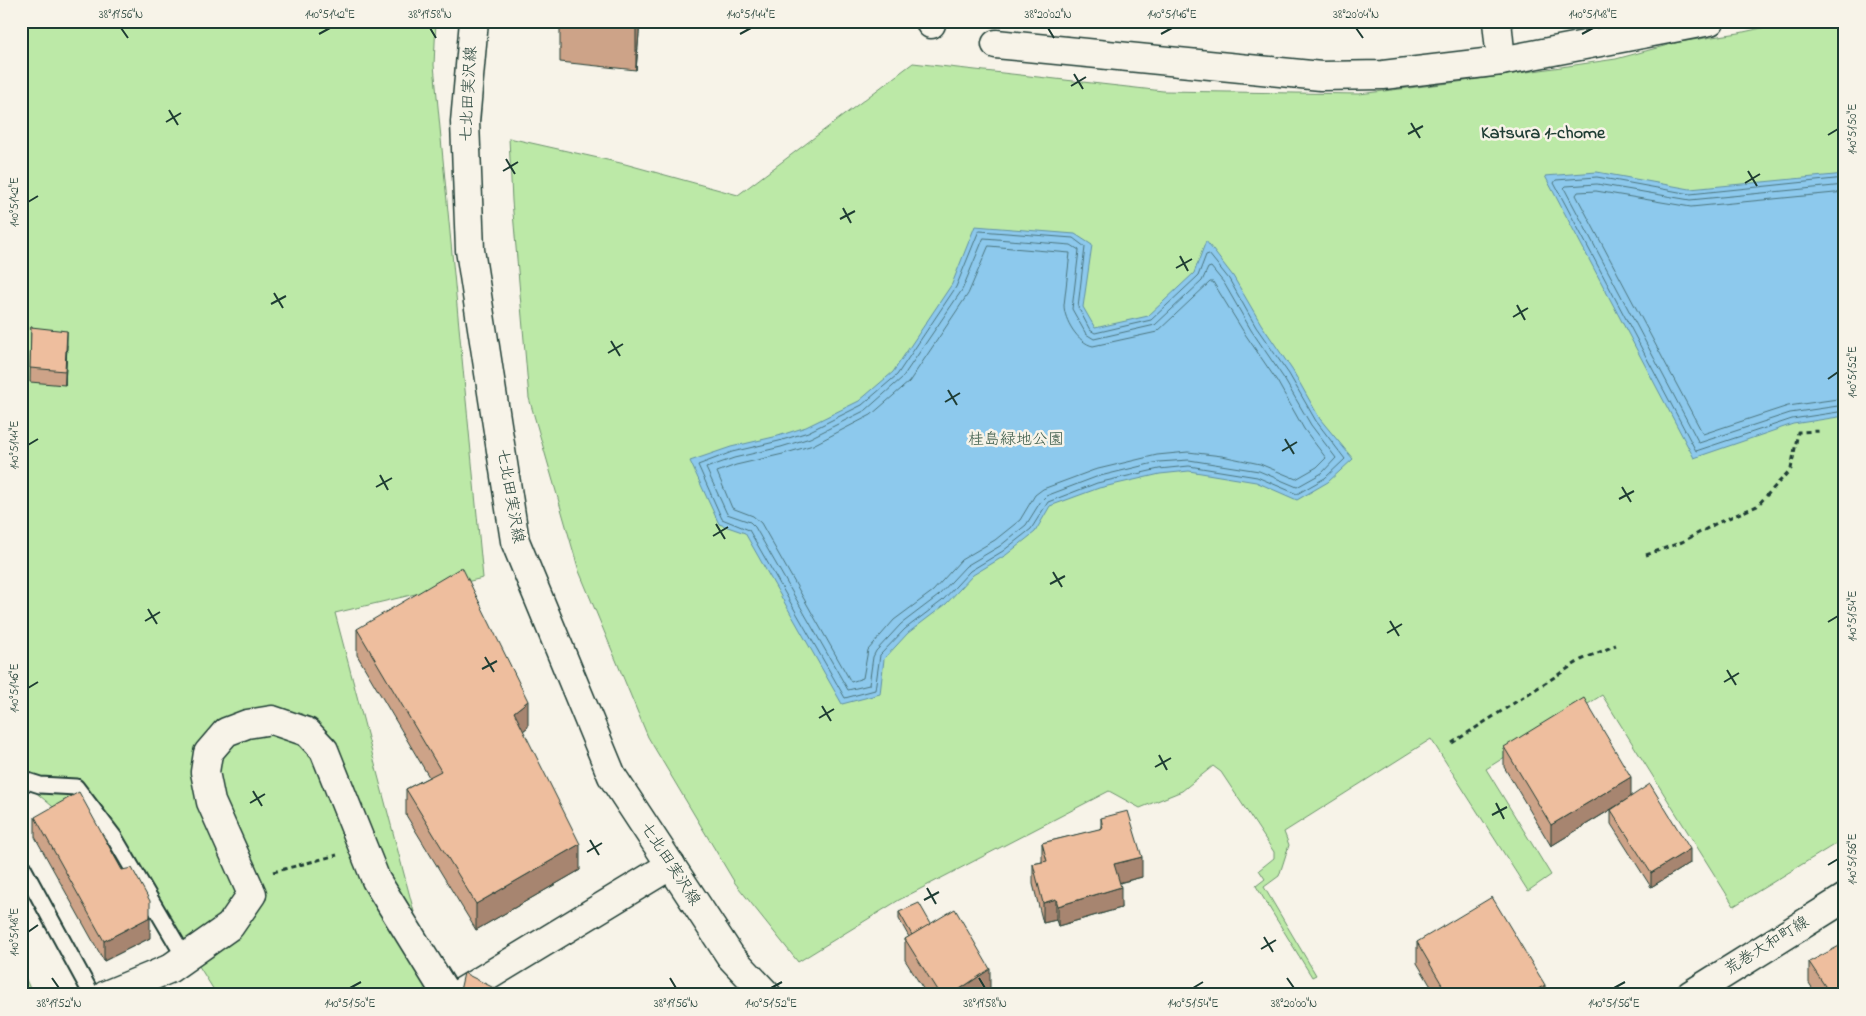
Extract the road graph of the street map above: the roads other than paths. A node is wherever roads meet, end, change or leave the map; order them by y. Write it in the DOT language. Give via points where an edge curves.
graph roads {
  1 [pos="474,21"];
  2 [pos="1497,21"];
  3 [pos="1710,21"];
  4 [pos="996,44"];
  5 [pos="1501,61"];
  6 [pos="21,779"];
  7 [pos="21,864"];
  8 [pos="671,865"];
  9 [pos="1845,898"];
  10 [pos="185,958"];
  11 [pos="92,995"];
  12 [pos="106,995"];
  13 [pos="447,995"];
  14 [pos="457,995"];
  15 [pos="767,995"];
  16 [pos="1690,995"];
  1 -- 8 [label="street, 七北田実沢線" via="465,122 470,250 515,541 612,776"];
  2 -- 5 [label="street"];
  3 -- 5 [label="street"];
  4 -- 5 [label="street" via="1321,76 1383,75"];
  6 -- 10 [label="lane" via="40,785 76,788 114,837"];
  7 -- 11 [label="lane"];
  8 -- 14 [label="street"];
  8 -- 15 [label="street, 七北田実沢線" via="731,958"];
  9 -- 16 [label="street, 荒巻大和町線"];
  10 -- 12 [label="street" via="169,970"];
  10 -- 13 [label="street" via="230,926 252,894 211,802 205,772 208,753 226,732 272,720 306,732 324,750 376,880"];
}
